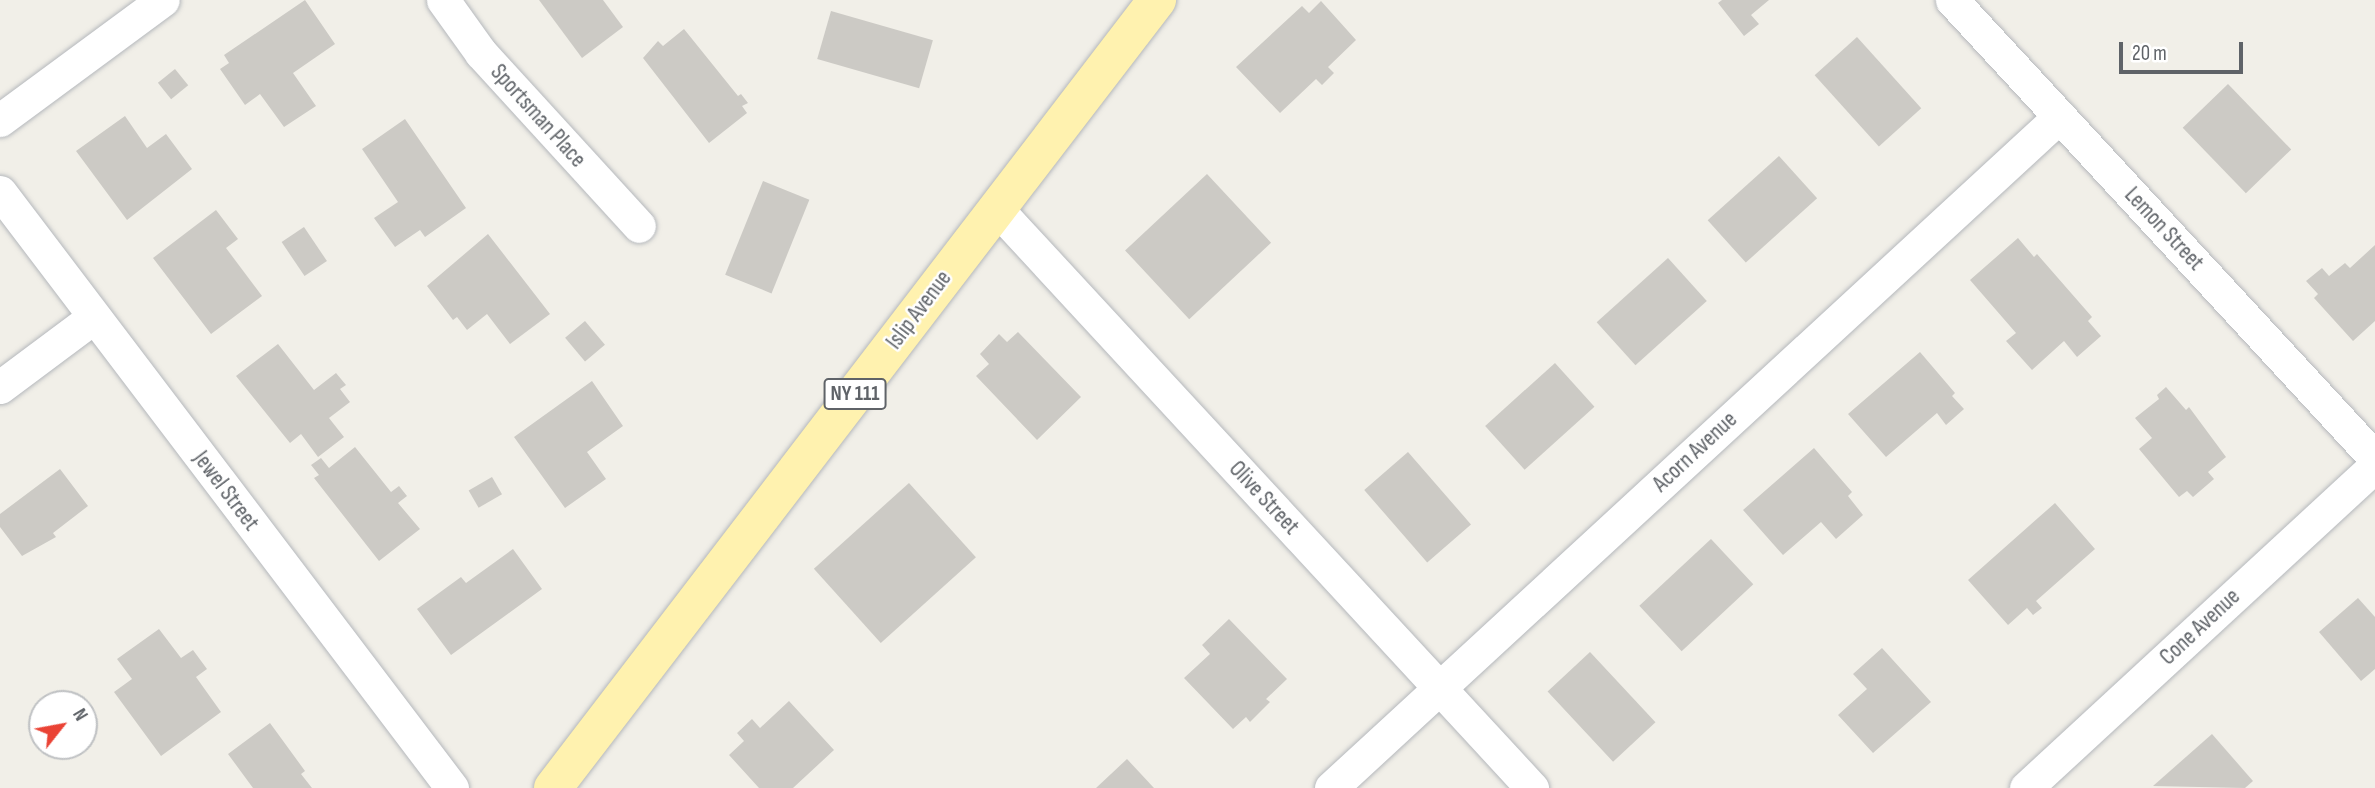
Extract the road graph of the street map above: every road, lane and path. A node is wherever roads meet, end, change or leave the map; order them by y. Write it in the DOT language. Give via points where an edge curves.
graph roads {
  1 [pos="163,0"];
  2 [pos="443,0"];
  3 [pos="1157,0"];
  4 [pos="1952,0"];
  5 [pos="2060,116"];
  6 [pos="0,120"];
  7 [pos="0,192"];
  8 [pos="996,208"];
  9 [pos="639,226"];
  10 [pos="94,317"];
  11 [pos="0,387"];
  12 [pos="2375,458"];
  13 [pos="2375,466"];
  14 [pos="1439,688"];
  15 [pos="452,788"];
  16 [pos="553,788"];
  17 [pos="1331,788"];
  18 [pos="1532,788"];
  19 [pos="2026,788"];
  1 -- 6 [label="street"];
  2 -- 9 [label="street, Sportsman Place" via="481,53"];
  3 -- 8 [label="main road, Islip Avenue / NY 111"];
  4 -- 5 [label="street, Lemon Street"];
  5 -- 12 [label="street, Lemon Street"];
  5 -- 14 [label="street, Acorn Avenue"];
  7 -- 10 [label="street, Jewel Street"];
  8 -- 14 [label="street, Olive Street"];
  8 -- 16 [label="main road, Islip Avenue / NY 111"];
  10 -- 11 [label="street"];
  10 -- 15 [label="street, Jewel Street"];
  13 -- 19 [label="street, Cone Avenue"];
  14 -- 17 [label="street, Acorn Avenue"];
  14 -- 18 [label="street, Olive Street"];
}
